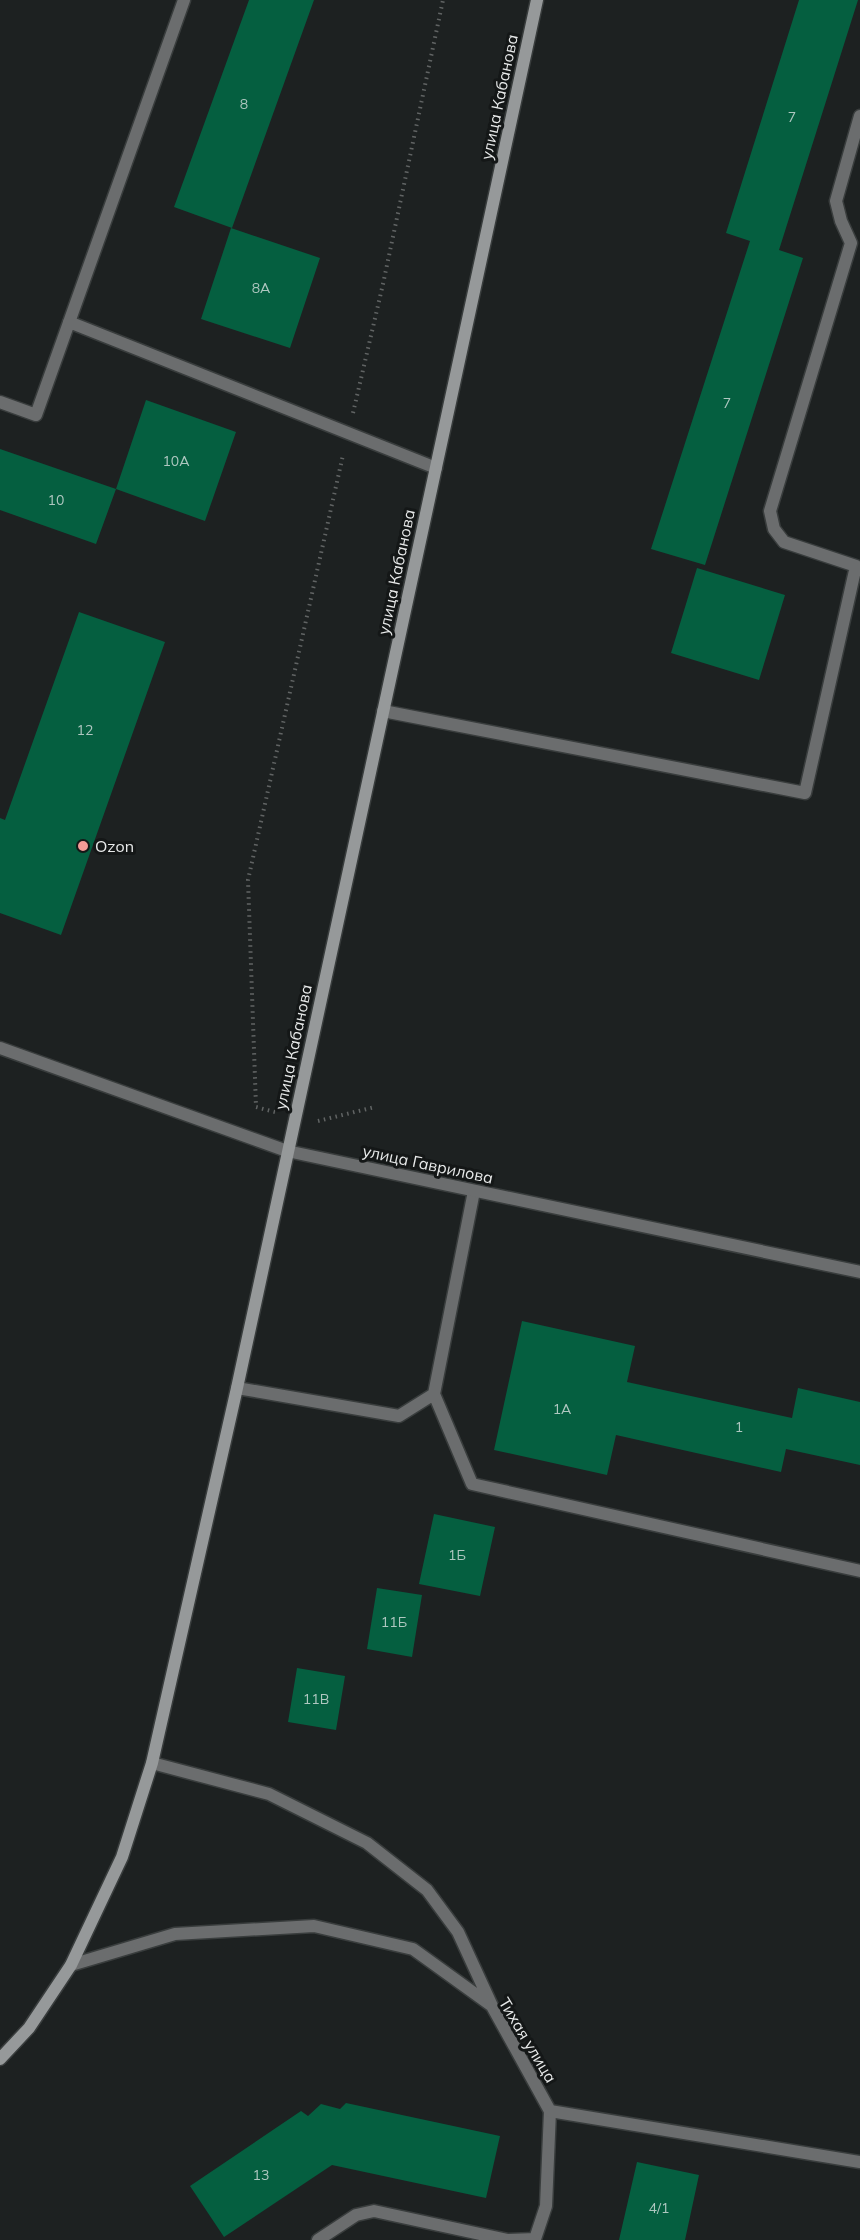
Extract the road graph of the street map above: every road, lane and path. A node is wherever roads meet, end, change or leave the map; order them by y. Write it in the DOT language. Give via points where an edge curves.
graph roads {
  1 [pos="184,0"];
  2 [pos="443,0"];
  3 [pos="537,0"];
  4 [pos="860,116"];
  5 [pos="69,322"];
  6 [pos="0,402"];
  7 [pos="348,433"];
  8 [pos="436,468"];
  9 [pos="383,711"];
  10 [pos="0,1048"];
  11 [pos="375,1107"];
  12 [pos="295,1118"];
  13 [pos="287,1151"];
  14 [pos="474,1191"];
  15 [pos="860,1272"];
  16 [pos="237,1388"];
  17 [pos="434,1394"];
  18 [pos="860,1570"];
  19 [pos="152,1763"];
  20 [pos="71,1965"];
  21 [pos="492,2006"];
  22 [pos="0,2059"];
  23 [pos="550,2111"];
  24 [pos="860,2162"];
  25 [pos="318,2240"];
  26 [pos="535,2240"];
  1 -- 5 [label="street"];
  2 -- 7 [label="path"];
  3 -- 8 [label="main road, улица Кабанова"];
  4 -- 9 [label="street" via="836,201 851,243 770,511 774,529 784,542 856,566 805,793"];
  5 -- 6 [label="street" via="36,415"];
  5 -- 7 [label="street"];
  7 -- 8 [label="street"];
  7 -- 12 [label="path" via="248,880 256,1107"];
  8 -- 9 [label="main road, улица Кабанова"];
  9 -- 12 [label="main road, улица Кабанова"];
  10 -- 13 [label="street, улица Гаврилова"];
  11 -- 12 [label="path" via="314,1122"];
  12 -- 13 [label="main road, улица Кабанова"];
  13 -- 14 [label="street, улица Гаврилова"];
  13 -- 16 [label="main road, улица Кабанова"];
  14 -- 15 [label="street, улица Гаврилова"];
  14 -- 17 [label="street"];
  16 -- 17 [label="street" via="399,1416"];
  16 -- 19 [label="main road, улица Кабанова"];
  17 -- 18 [label="street" via="472,1484"];
  19 -- 20 [label="main road, улица Кабанова" via="122,1857"];
  19 -- 21 [label="street" via="269,1794 367,1843 427,1890 458,1932"];
  20 -- 21 [label="street, Тихая улица" via="175,1934 314,1926 413,1949"];
  20 -- 22 [label="main road, улица Кабанова" via="28,2028"];
  21 -- 23 [label="street, Тихая улица"];
  23 -- 24 [label="street"];
  23 -- 26 [label="street" via="546,2206"];
  25 -- 26 [label="street" via="356,2215 374,2211 508,2240"];
}
